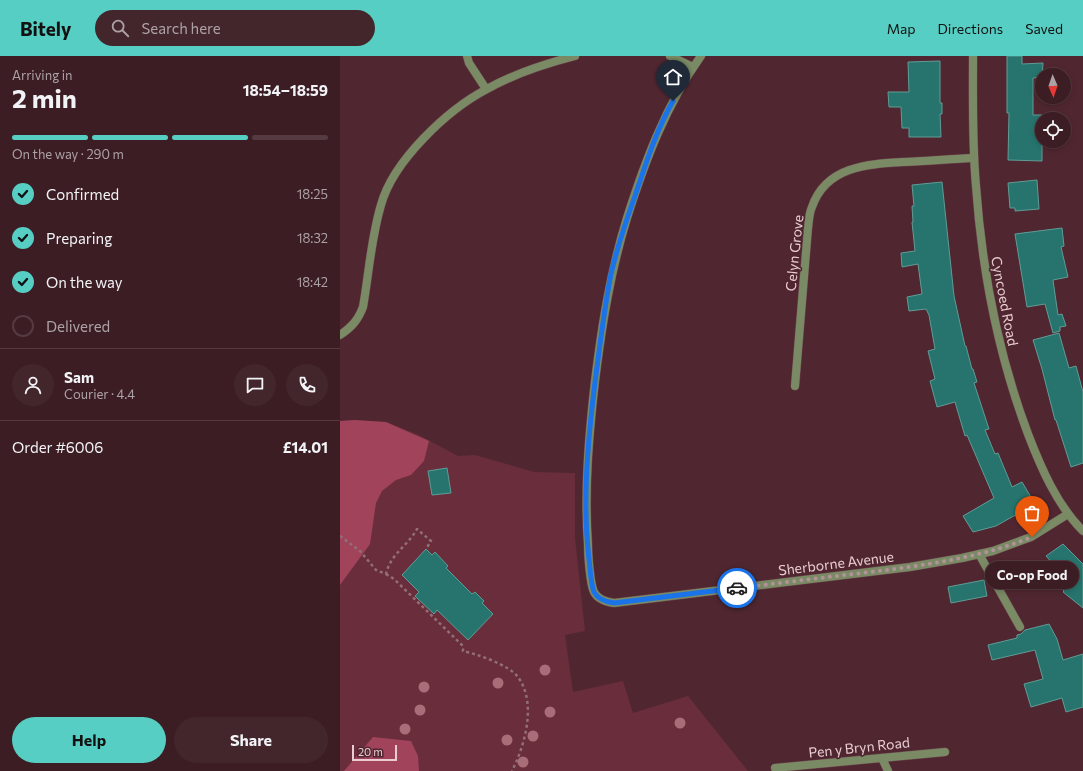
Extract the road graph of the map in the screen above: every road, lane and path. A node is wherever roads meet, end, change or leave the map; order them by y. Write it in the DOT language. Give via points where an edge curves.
graph roads {
  1 [pos="467,56"];
  2 [pos="575,56"];
  3 [pos="670,56"];
  4 [pos="701,56"];
  5 [pos="973,56"];
  6 [pos="693,67"];
  7 [pos="486,89"];
  8 [pos="974,158"];
  9 [pos="340,335"];
  10 [pos="795,386"];
  11 [pos="1068,514"];
  12 [pos="1083,531"];
  13 [pos="340,536"];
  14 [pos="426,549"];
  15 [pos="979,554"];
  16 [pos="386,574"];
  17 [pos="1020,626"];
  18 [pos="945,752"];
  19 [pos="882,758"];
  20 [pos="775,768"];
  21 [pos="512,771"];
  22 [pos="888,771"];
  1 -- 7 [label="street"];
  2 -- 7 [label="street" via="517,74"];
  3 -- 6 [label="street"];
  4 -- 6 [label="street"];
  5 -- 8 [label="street, Cyncoed Road"];
  6 -- 15 [label="street, Sherborne Avenue" via="667,112 649,152 627,218 605,308 590,429 587,492 588,552 594,592 606,602 614,603 910,567"];
  7 -- 9 [label="street" via="461,106 428,135 395,173 381,205 363,307 358,319"];
  8 -- 10 [label="street, Celyn Grove" via="869,164 850,168 831,179 820,192 812,207 808,228"];
  8 -- 11 [label="street, Cyncoed Road" via="986,280 1001,352 1035,452 1047,479"];
  11 -- 12 [label="street, Cyncoed Road"];
  11 -- 15 [label="street, Sherborne Avenue" via="1032,537"];
  13 -- 16 [label="path" via="360,551 376,570"];
  14 -- 16 [label="path" via="431,541 417,529 406,545 396,553"];
  15 -- 17 [label="street"];
  16 -- 21 [label="path" via="463,646 463,651 497,663 518,676 527,695 527,715 525,734"];
  18 -- 19 [label="street, Pen y Bryn Road"];
  19 -- 20 [label="street, Pen y Bryn Road"];
  19 -- 22 [label="street"];
}
